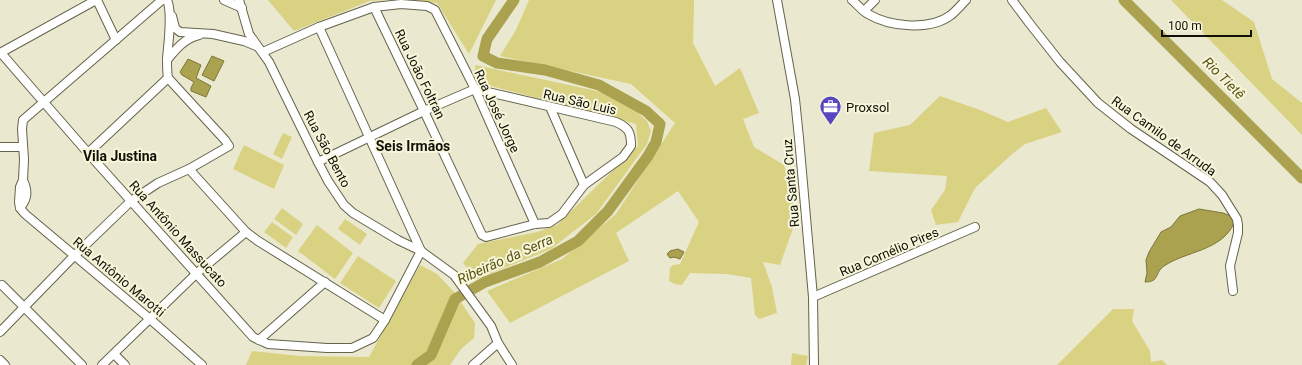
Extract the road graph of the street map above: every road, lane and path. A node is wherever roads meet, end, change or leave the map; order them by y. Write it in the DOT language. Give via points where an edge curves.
graph roads {
  1 [pos="96,0"];
  2 [pos="162,0"];
  3 [pos="224,0"];
  4 [pos="777,0"];
  5 [pos="852,0"];
  6 [pos="875,0"];
  7 [pos="966,0"];
  8 [pos="1012,0"];
  9 [pos="168,4"];
  10 [pos="241,4"];
  11 [pos="374,7"];
  12 [pos="864,11"];
  13 [pos="320,27"];
  14 [pos="204,34"];
  15 [pos="116,40"];
  16 [pos="260,49"];
  17 [pos="0,53"];
  18 [pos="167,60"];
  19 [pos="168,78"];
  20 [pos="475,89"];
  21 [pos="45,102"];
  22 [pos="550,107"];
  23 [pos="424,111"];
  24 [pos="369,137"];
  25 [pos="0,147"];
  26 [pos="23,147"];
  27 [pos="88,153"];
  28 [pos="318,162"];
  29 [pos="188,169"];
  30 [pos="584,185"];
  31 [pos="131,201"];
  32 [pos="535,224"];
  33 [pos="975,227"];
  34 [pos="246,232"];
  35 [pos="486,237"];
  36 [pos="421,251"];
  37 [pos="74,256"];
  38 [pos="197,273"];
  39 [pos="325,282"];
  40 [pos="2,285"];
  41 [pos="1233,291"];
  42 [pos="812,297"];
  43 [pos="24,307"];
  44 [pos="150,319"];
  45 [pos="385,320"];
  46 [pos="0,332"];
  47 [pos="259,340"];
  48 [pos="498,343"];
  49 [pos="114,354"];
  50 [pos="0,360"];
  51 [pos="5,365"];
  52 [pos="82,365"];
  53 [pos="102,365"];
  54 [pos="125,365"];
  55 [pos="202,365"];
  56 [pos="473,365"];
  57 [pos="512,365"];
  58 [pos="814,365"];
  1 -- 15 [label="street"];
  1 -- 17 [label="street"];
  2 -- 15 [label="street"];
  3 -- 10 [label="street"];
  4 -- 42 [label="street, Rua Santa Cruz" via="795,99"];
  5 -- 12 [label="street"];
  6 -- 12 [label="street"];
  7 -- 12 [label="street" via="941,21 920,25 893,24 878,20"];
  8 -- 41 [label="street, Rua Camilo de Arruda" via="1060,62 1098,103 1131,129 1210,182 1222,195 1237,218 1238,224 1230,266"];
  9 -- 14 [label="street" via="175,28 180,32"];
  9 -- 18 [label="street"];
  10 -- 16 [label="street, Rua São Bento" via="248,34"];
  11 -- 13 [label="street"];
  11 -- 20 [label="street, Rua José Jorge" via="401,4 427,6 435,10"];
  11 -- 23 [label="street, Rua João Foltran"];
  13 -- 16 [label="street"];
  13 -- 24 [label="street"];
  14 -- 16 [label="street" via="244,41"];
  14 -- 18 [label="street" via="187,40"];
  15 -- 21 [label="street"];
  16 -- 28 [label="street, Rua São Bento" via="279,81"];
  17 -- 21 [label="street, Rua Antônio Massucato"];
  18 -- 19 [label="street"];
  19 -- 27 [label="street"];
  19 -- 29 [label="street" via="229,146"];
  20 -- 22 [label="street, Rua São Luis"];
  20 -- 23 [label="street"];
  20 -- 32 [label="street, Rua José Jorge"];
  21 -- 26 [label="street, Rua Antônio Marotti" via="22,123"];
  21 -- 27 [label="street, Rua Antônio Massucato"];
  22 -- 30 [label="street"];
  22 -- 30 [label="street, Rua São Luis" via="616,122 630,132 631,146 622,157"];
  23 -- 24 [label="street"];
  23 -- 35 [label="street, Rua João Foltran" via="479,231"];
  24 -- 28 [label="street"];
  24 -- 36 [label="street"];
  25 -- 26 [label="street"];
  26 -- 37 [label="street, Rua Antônio Marotti" via="20,208"];
  27 -- 31 [label="street, Rua Antônio Massucato"];
  28 -- 36 [label="street, Rua São Bento" via="344,205"];
  29 -- 31 [label="street" via="158,183"];
  29 -- 34 [label="street"];
  30 -- 32 [label="street, Rua São Luis" via="562,214 549,223"];
  31 -- 37 [label="street"];
  31 -- 38 [label="street, Rua Antônio Massucato"];
  32 -- 35 [label="street, Rua São Luis"];
  33 -- 42 [label="street, Rua Cornélio Pires"];
  34 -- 38 [label="street"];
  34 -- 39 [label="street"];
  36 -- 45 [label="street"];
  36 -- 48 [label="street, Rua São Bento" via="460,282 491,326"];
  37 -- 43 [label="street"];
  37 -- 44 [label="street, Rua Antônio Marotti"];
  38 -- 44 [label="street"];
  38 -- 47 [label="street, Rua Antônio Massucato" via="253,337"];
  39 -- 45 [label="street"];
  39 -- 47 [label="street"];
  40 -- 43 [label="street"];
  42 -- 58 [label="street, Rua Santa Cruz"];
  43 -- 46 [label="street"];
  43 -- 52 [label="street"];
  44 -- 49 [label="street"];
  44 -- 55 [label="street, Rua Antônio Marotti"];
  45 -- 47 [label="street" via="373,338 352,348 268,344"];
  48 -- 56 [label="street"];
  48 -- 57 [label="street, Rua São Bento"];
  49 -- 53 [label="street"];
  49 -- 54 [label="street"];
  50 -- 51 [label="street"];
}
